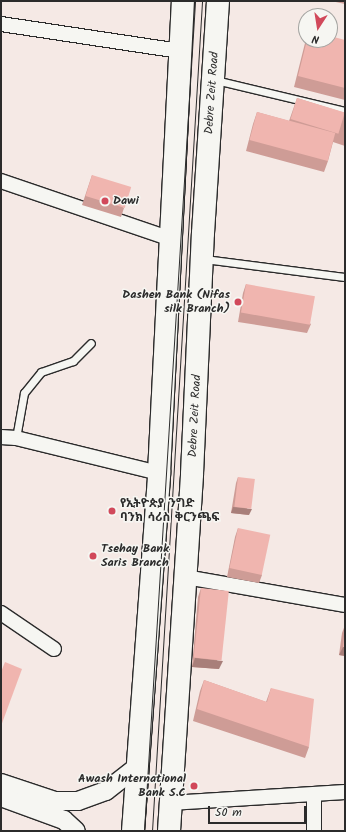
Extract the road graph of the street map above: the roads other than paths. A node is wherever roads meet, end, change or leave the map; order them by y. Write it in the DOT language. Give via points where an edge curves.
graph roads {
  1 [pos="183,1"];
  2 [pos="218,1"];
  3 [pos="1,24"];
  4 [pos="179,51"];
  5 [pos="213,79"];
  6 [pos="345,111"];
  7 [pos="1,181"];
  8 [pos="171,239"];
  9 [pos="202,258"];
  10 [pos="345,277"];
  11 [pos="91,343"];
  12 [pos="1,437"];
  13 [pos="16,438"];
  14 [pos="159,474"];
  15 [pos="186,577"];
  16 [pos="345,605"];
  17 [pos="1,613"];
  18 [pos="54,649"];
  19 [pos="137,767"];
  20 [pos="1,784"];
  21 [pos="345,792"];
  22 [pos="314,795"];
  23 [pos="1,797"];
  24 [pos="170,804"];
  25 [pos="76,831"];
  26 [pos="134,831"];
  27 [pos="169,831"];
  28 [pos="314,831"];
  1 -- 4 [label="main road"];
  2 -- 5 [label="main road, Debre Zeit Road"];
  3 -- 4 [label="street"];
  4 -- 8 [label="main road"];
  5 -- 6 [label="lane"];
  5 -- 9 [label="main road, Debre Zeit Road"];
  7 -- 8 [label="street"];
  8 -- 14 [label="main road"];
  9 -- 10 [label="lane"];
  9 -- 15 [label="main road, Debre Zeit Road"];
  11 -- 13 [label="lane" via="73,362 41,372 24,393"];
  12 -- 13 [label="street"];
  13 -- 14 [label="street"];
  14 -- 19 [label="main road"];
  15 -- 16 [label="street"];
  15 -- 24 [label="main road, Debre Zeit Road"];
  17 -- 18 [label="street"];
  19 -- 20 [label="street" via="106,791 78,801 55,801"];
  19 -- 26 [label="main road"];
  21 -- 22 [label="street"];
  22 -- 24 [label="street"];
  22 -- 28 [label="street"];
  23 -- 25 [label="street" via="64,820"];
  24 -- 27 [label="main road, Debre Zeit Road"];
}
